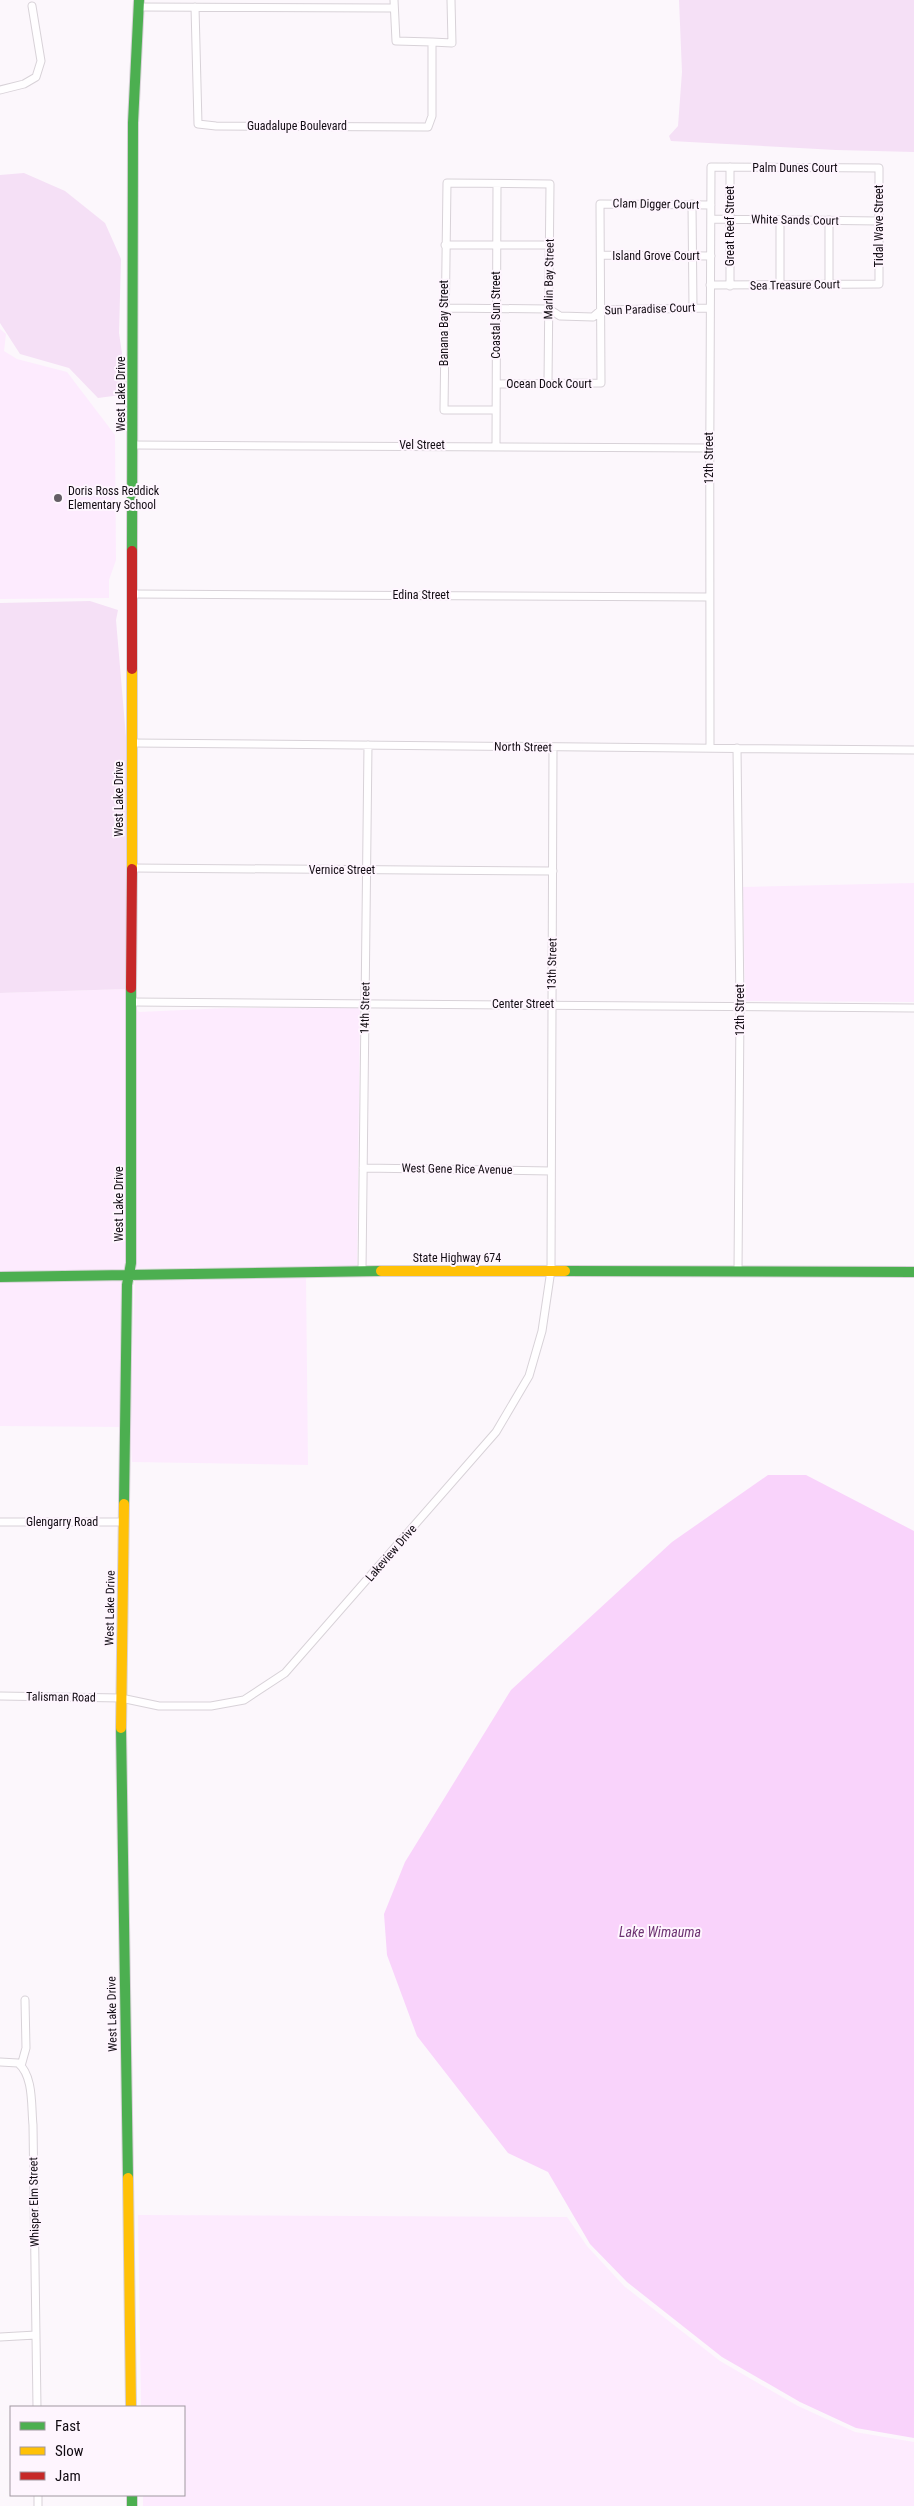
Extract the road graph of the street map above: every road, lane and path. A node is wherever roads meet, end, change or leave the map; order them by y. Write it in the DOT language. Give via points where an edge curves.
graph roads {
  1 [pos="394,0"];
  2 [pos="451,0"];
  3 [pos="138,3"];
  4 [pos="214,4"];
  5 [pos="32,6"];
  6 [pos="195,7"];
  7 [pos="393,8"];
  8 [pos="432,42"];
  9 [pos="0,90"];
  10 [pos="711,167"];
  11 [pos="730,167"];
  12 [pos="878,168"];
  13 [pos="496,184"];
  14 [pos="692,204"];
  15 [pos="711,205"];
  16 [pos="711,219"];
  17 [pos="730,219"];
  18 [pos="780,220"];
  19 [pos="830,220"];
  20 [pos="879,221"];
  21 [pos="496,245"];
  22 [pos="549,245"];
  23 [pos="445,246"];
  24 [pos="600,255"];
  25 [pos="693,256"];
  26 [pos="710,256"];
  27 [pos="829,284"];
  28 [pos="879,284"];
  29 [pos="710,285"];
  30 [pos="780,285"];
  31 [pos="730,286"];
  32 [pos="444,308"];
  33 [pos="496,308"];
  34 [pos="693,308"];
  35 [pos="710,308"];
  36 [pos="549,309"];
  37 [pos="600,310"];
  38 [pos="548,383"];
  39 [pos="496,384"];
  40 [pos="496,410"];
  41 [pos="134,445"];
  42 [pos="496,446"];
  43 [pos="709,448"];
  44 [pos="133,594"];
  45 [pos="709,597"];
  46 [pos="132,743"];
  47 [pos="368,745"];
  48 [pos="553,747"];
  49 [pos="710,748"];
  50 [pos="737,748"];
  51 [pos="914,750"];
  52 [pos="132,868"];
  53 [pos="366,870"];
  54 [pos="553,871"];
  55 [pos="132,1002"];
  56 [pos="365,1003"];
  57 [pos="551,1004"];
  58 [pos="740,1007"];
  59 [pos="914,1008"];
  60 [pos="363,1168"];
  61 [pos="552,1171"];
  62 [pos="551,1270"];
  63 [pos="362,1271"];
  64 [pos="738,1272"];
  65 [pos="914,1272"];
  66 [pos="129,1274"];
  67 [pos="0,1278"];
  68 [pos="0,1522"];
  69 [pos="124,1522"];
  70 [pos="0,1696"];
  71 [pos="121,1698"];
  72 [pos="26,2000"];
  73 [pos="0,2062"];
  74 [pos="21,2066"];
  75 [pos="36,2336"];
  76 [pos="0,2337"];
  77 [pos="37,2406"];
  78 [pos="131,2406"];
  1 -- 7 [label="street"];
  2 -- 8 [label="street" via="452,43"];
  3 -- 6 [label="street"];
  3 -- 41 [label="street, West Lake Drive" via="133,123"];
  4 -- 6 [label="street"];
  4 -- 7 [label="street"];
  5 -- 9 [label="street" via="41,61 36,78"];
  6 -- 8 [label="street, Guadalupe Boulevard" via="198,124 428,127 432,116"];
  7 -- 8 [label="street" via="396,41"];
  10 -- 11 [label="street, Palm Dunes Court"];
  10 -- 15 [label="street, 12th Street"];
  11 -- 12 [label="street, Palm Dunes Court"];
  11 -- 17 [label="street, Great Reef Street"];
  12 -- 20 [label="street, Tidal Wave Street"];
  13 -- 21 [label="street, Coastal Sun Street"];
  13 -- 22 [label="street, Marlin Bay Street" via="550,184"];
  13 -- 23 [label="street, Banana Bay Street" via="447,183"];
  14 -- 15 [label="street, Clam Digger Court"];
  14 -- 24 [label="street, Clam Digger Court" via="600,204"];
  14 -- 25 [label="street"];
  15 -- 16 [label="street, 12th Street"];
  16 -- 17 [label="street, White Sands Court"];
  16 -- 26 [label="street, 12th Street"];
  17 -- 18 [label="street, White Sands Court"];
  17 -- 31 [label="street, Great Reef Street"];
  18 -- 19 [label="street, White Sands Court"];
  18 -- 30 [label="street"];
  19 -- 20 [label="street, White Sands Court"];
  19 -- 27 [label="street"];
  20 -- 28 [label="street, Tidal Wave Street"];
  21 -- 22 [label="street"];
  21 -- 23 [label="street"];
  21 -- 33 [label="street, Coastal Sun Street"];
  22 -- 36 [label="street, Marlin Bay Street"];
  23 -- 32 [label="street, Banana Bay Street"];
  24 -- 25 [label="street, Island Grove Court"];
  24 -- 37 [label="street"];
  25 -- 26 [label="street, Island Grove Court"];
  25 -- 34 [label="street"];
  26 -- 29 [label="street, 12th Street"];
  27 -- 28 [label="street, Sea Treasure Court"];
  27 -- 30 [label="street, Sea Treasure Court"];
  29 -- 31 [label="street, Sea Treasure Court"];
  29 -- 35 [label="street, 12th Street"];
  30 -- 31 [label="street, Sea Treasure Court"];
  32 -- 33 [label="street, Sun Paradise Court"];
  32 -- 40 [label="street, Banana Bay Street" via="444,410"];
  33 -- 36 [label="street, Sun Paradise Court"];
  33 -- 39 [label="street, Coastal Sun Street"];
  34 -- 35 [label="street, Sun Paradise Court"];
  34 -- 37 [label="street, Sun Paradise Court"];
  35 -- 43 [label="street, 12th Street"];
  36 -- 37 [label="street, Sun Paradise Court" via="560,316 593,317"];
  36 -- 38 [label="street, Marlin Bay Street"];
  37 -- 38 [label="street, Ocean Dock Court" via="601,383"];
  38 -- 39 [label="street, Ocean Dock Court"];
  39 -- 40 [label="street, Coastal Sun Street"];
  40 -- 42 [label="street, Coastal Sun Street"];
  41 -- 42 [label="street, Vel Street"];
  41 -- 44 [label="street, West Lake Drive"];
  42 -- 43 [label="street, Vel Street"];
  43 -- 45 [label="street, 12th Street"];
  44 -- 45 [label="street, Edina Street"];
  44 -- 46 [label="street, West Lake Drive"];
  45 -- 49 [label="street, 12th Street"];
  46 -- 47 [label="street, North Street"];
  46 -- 52 [label="street, West Lake Drive"];
  47 -- 48 [label="street, North Street"];
  47 -- 53 [label="street, 14th Street"];
  48 -- 49 [label="street, North Street"];
  48 -- 54 [label="street, 13th Street"];
  49 -- 50 [label="street, North Street"];
  50 -- 51 [label="street, North Street"];
  50 -- 58 [label="street, 12th Street"];
  52 -- 53 [label="street, Vernice Street"];
  52 -- 55 [label="street, West Lake Drive"];
  53 -- 54 [label="street, Vernice Street"];
  53 -- 56 [label="street, 14th Street"];
  54 -- 57 [label="street, 13th Street"];
  55 -- 56 [label="street, Center Street"];
  55 -- 66 [label="street, West Lake Drive"];
  56 -- 57 [label="street, Center Street"];
  56 -- 60 [label="street, 14th Street"];
  57 -- 58 [label="street, Center Street"];
  57 -- 61 [label="street, 13th Street"];
  58 -- 59 [label="street, Center Street"];
  58 -- 64 [label="street, 12th Street"];
  60 -- 61 [label="street, West Gene Rice Avenue"];
  60 -- 63 [label="street, 14th Street"];
  61 -- 62 [label="street, 13th Street"];
  62 -- 63 [label="street, State Highway 674"];
  62 -- 64 [label="street, State Highway 674"];
  62 -- 71 [label="street, Lakeview Drive" via="542,1331 529,1376 496,1432 286,1673 244,1700 211,1706 160,1706"];
  63 -- 66 [label="street, State Highway 674"];
  64 -- 65 [label="street, State Highway 674"];
  66 -- 67 [label="street, State Highway 674"];
  66 -- 69 [label="street, West Lake Drive"];
  68 -- 69 [label="street, Glengarry Road"];
  69 -- 71 [label="street, West Lake Drive"];
  70 -- 71 [label="street, Talisman Road"];
  71 -- 78 [label="street, West Lake Drive"];
  72 -- 74 [label="street" via="26,2048"];
  73 -- 74 [label="street"];
  74 -- 75 [label="street, Whisper Elm Street" via="27,2075 33,2125"];
  75 -- 76 [label="street"];
  75 -- 77 [label="street, Whisper Elm Street"];
}
